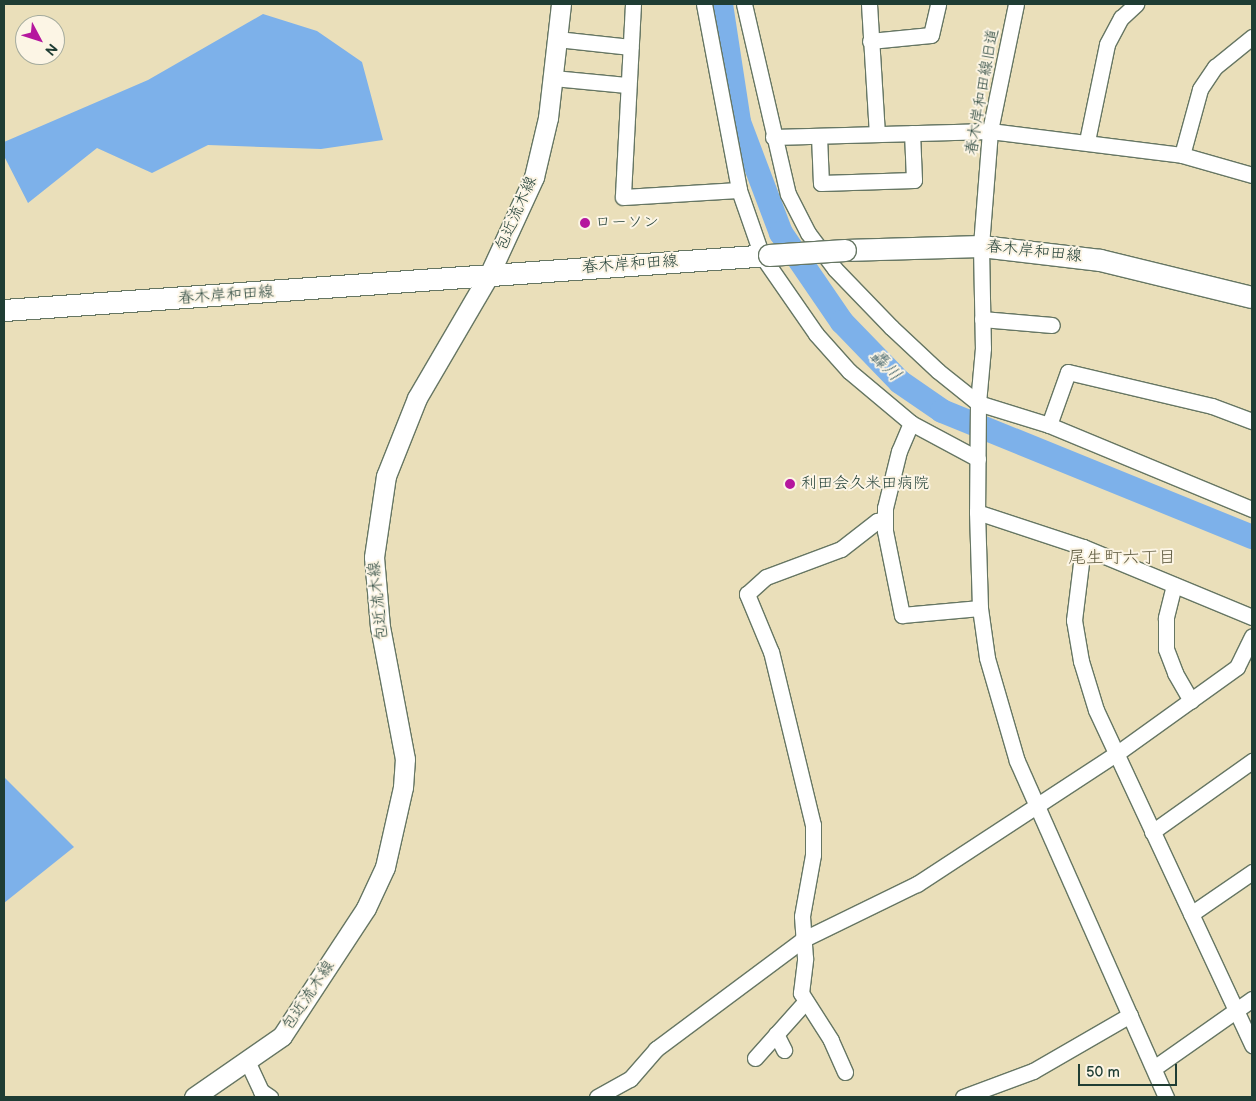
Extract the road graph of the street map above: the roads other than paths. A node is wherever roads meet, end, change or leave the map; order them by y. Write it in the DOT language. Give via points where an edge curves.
graph roads {
  1 [pos="561,4"];
  2 [pos="633,4"];
  3 [pos="704,4"];
  4 [pos="744,4"];
  5 [pos="869,4"];
  6 [pos="938,4"];
  7 [pos="1016,4"];
  8 [pos="1136,4"];
  9 [pos="1252,37"];
  10 [pos="557,39"];
  11 [pos="870,41"];
  12 [pos="631,47"];
  13 [pos="553,78"];
  14 [pos="628,85"];
  15 [pos="990,131"];
  16 [pos="912,133"];
  17 [pos="877,134"];
  18 [pos="819,136"];
  19 [pos="773,137"];
  20 [pos="1087,141"];
  21 [pos="1182,155"];
  22 [pos="1252,175"];
  23 [pos="739,190"];
  24 [pos="981,246"];
  25 [pos="765,256"];
  26 [pos="489,275"];
  27 [pos="1252,297"];
  28 [pos="4,310"];
  29 [pos="982,319"];
  30 [pos="1052,325"];
  31 [pos="978,406"];
  32 [pos="1252,421"];
  33 [pos="912,423"];
  34 [pos="1049,425"];
  35 [pos="978,459"];
  36 [pos="1252,509"];
  37 [pos="977,512"];
  38 [pos="885,520"];
  39 [pos="1083,547"];
  40 [pos="1174,585"];
  41 [pos="980,608"];
  42 [pos="1252,618"];
  43 [pos="1252,636"];
  44 [pos="1191,701"];
  45 [pos="1116,754"];
  46 [pos="1252,760"];
  47 [pos="1039,808"];
  48 [pos="1152,832"];
  49 [pos="1252,872"];
  50 [pos="1191,914"];
  51 [pos="802,940"];
  52 [pos="1252,999"];
  53 [pos="806,1002"];
  54 [pos="1235,1011"];
  55 [pos="1130,1015"];
  56 [pos="776,1034"];
  57 [pos="1252,1046"];
  58 [pos="784,1050"];
  59 [pos="755,1058"];
  60 [pos="248,1063"];
  61 [pos="1154,1068"];
  62 [pos="845,1072"];
  63 [pos="194,1097"];
  64 [pos="270,1097"];
  65 [pos="597,1097"];
  66 [pos="963,1097"];
  67 [pos="1166,1097"];
  1 -- 10 [label="street, 包近流木線"];
  2 -- 12 [label="street"];
  3 -- 23 [label="street"];
  4 -- 19 [label="street"];
  5 -- 11 [label="street"];
  6 -- 11 [label="street" via="931,35"];
  7 -- 15 [label="street, 春木岸和田線旧道"];
  8 -- 20 [label="street" via="1120,18 1107,44"];
  9 -- 21 [label="street" via="1215,67 1200,89"];
  10 -- 12 [label="street"];
  10 -- 13 [label="street, 包近流木線"];
  11 -- 17 [label="street"];
  12 -- 14 [label="street"];
  13 -- 14 [label="street"];
  13 -- 26 [label="street, 包近流木線" via="534,177"];
  14 -- 23 [label="street" via="623,197"];
  15 -- 16 [label="street"];
  15 -- 20 [label="street"];
  15 -- 24 [label="street, 春木岸和田線旧道"];
  16 -- 17 [label="street"];
  16 -- 18 [label="street" via="914,180 821,183"];
  17 -- 18 [label="street"];
  18 -- 19 [label="street"];
  19 -- 31 [label="street" via="788,194 808,233 836,269 938,371"];
  20 -- 21 [label="street"];
  21 -- 22 [label="street"];
  23 -- 25 [label="street"];
  24 -- 25 [label="main road, 春木岸和田線, bridge"];
  24 -- 27 [label="main road, 春木岸和田線" via="1100,260"];
  24 -- 29 [label="street, 春木岸和田線旧道"];
  25 -- 26 [label="main road, 春木岸和田線"];
  25 -- 33 [label="street" via="816,334 849,370"];
  26 -- 28 [label="main road, 春木岸和田線"];
  26 -- 60 [label="street, 包近流木線" via="417,398 386,476 374,557 380,627 405,759 403,787 385,867 366,908 292,1025"];
  29 -- 30 [label="street"];
  29 -- 31 [label="street, 春木岸和田線旧道"];
  31 -- 34 [label="street"];
  31 -- 35 [label="street, 春木岸和田線旧道"];
  32 -- 34 [label="street" via="1212,406 1068,372"];
  33 -- 35 [label="street"];
  33 -- 38 [label="street" via="899,451"];
  34 -- 36 [label="street"];
  35 -- 37 [label="street, 春木岸和田線旧道"];
  37 -- 39 [label="street"];
  37 -- 41 [label="street, 春木岸和田線旧道"];
  38 -- 41 [label="street" via="892,574 902,615"];
  38 -- 51 [label="street" via="877,521 842,550 766,577 748,594 771,652 813,825 813,855 802,916"];
  39 -- 40 [label="street"];
  39 -- 45 [label="street" via="1074,620 1081,661 1096,710"];
  40 -- 42 [label="street"];
  40 -- 44 [label="street" via="1166,618 1166,649"];
  41 -- 47 [label="street, 春木岸和田線旧道" via="986,658 999,707 1017,760"];
  43 -- 44 [label="street" via="1238,667"];
  44 -- 45 [label="street"];
  45 -- 47 [label="street"];
  45 -- 48 [label="street"];
  46 -- 48 [label="street"];
  47 -- 51 [label="street" via="977,842 917,884"];
  47 -- 55 [label="street, 春木岸和田線旧道"];
  48 -- 50 [label="street"];
  49 -- 50 [label="street"];
  50 -- 54 [label="street"];
  51 -- 53 [label="street" via="805,958 801,993"];
  51 -- 65 [label="street" via="656,1049 630,1079"];
  52 -- 54 [label="street"];
  53 -- 56 [label="street"];
  53 -- 62 [label="street" via="831,1040"];
  54 -- 57 [label="street"];
  54 -- 61 [label="street"];
  55 -- 61 [label="street, 春木岸和田線旧道"];
  55 -- 66 [label="street" via="1074,1044 1033,1071"];
  56 -- 58 [label="street"];
  56 -- 59 [label="street"];
  60 -- 63 [label="street, 包近流木線"];
  60 -- 64 [label="street" via="261,1091"];
  61 -- 67 [label="street, 春木岸和田線旧道"];
}
